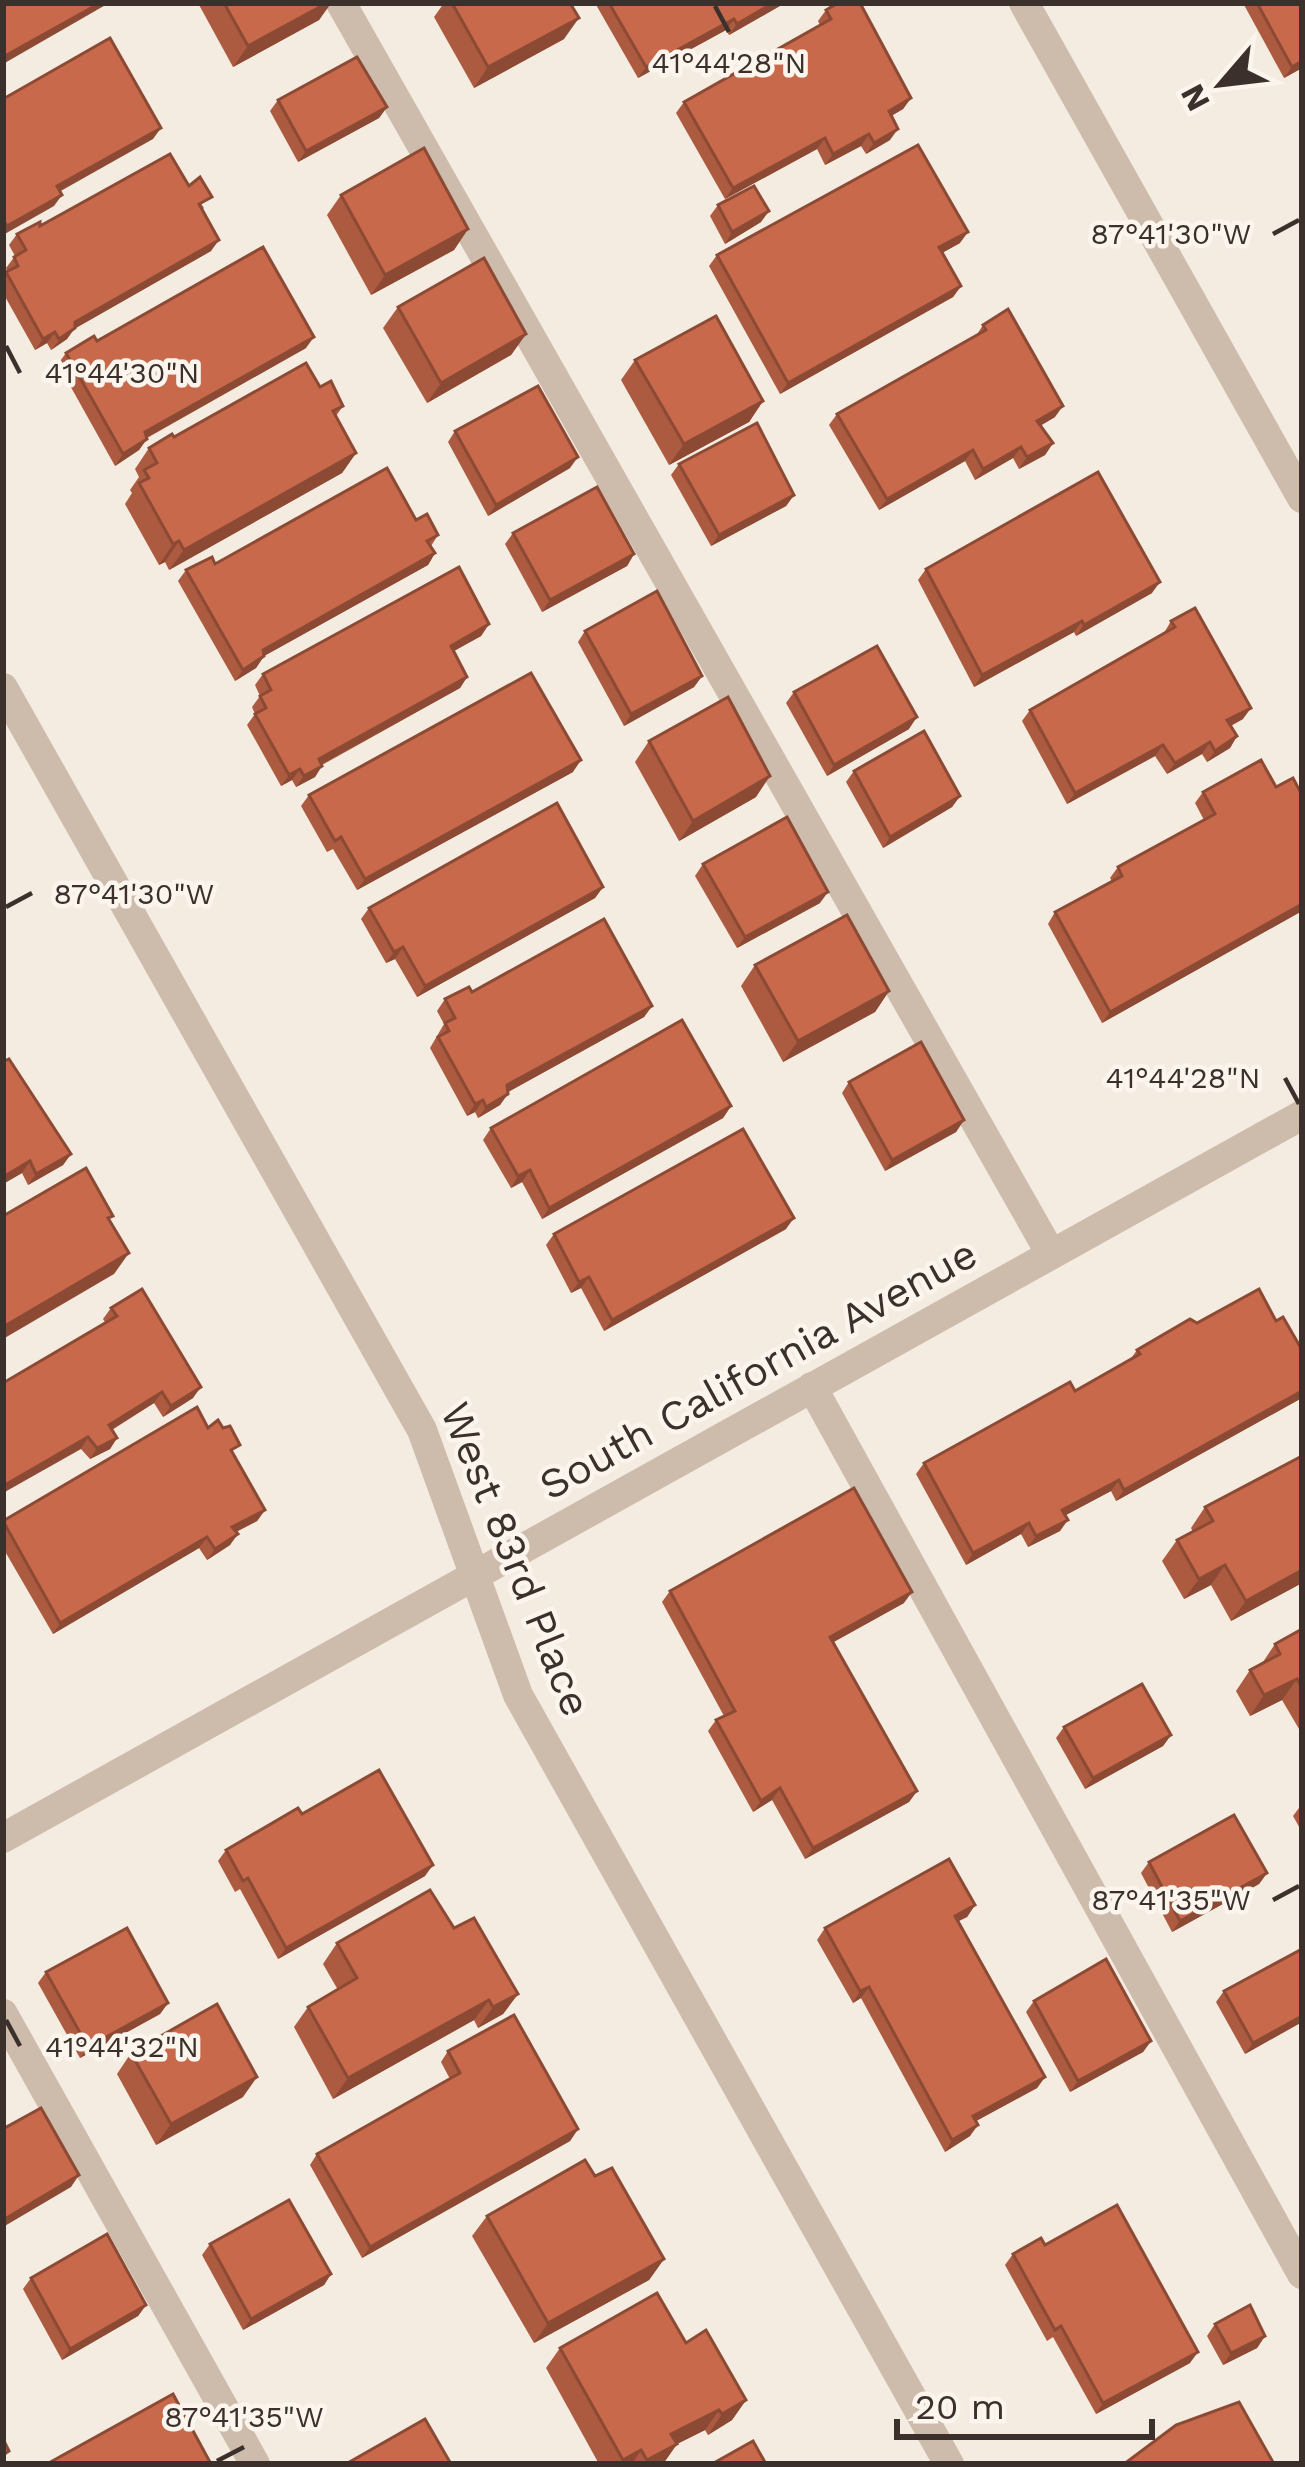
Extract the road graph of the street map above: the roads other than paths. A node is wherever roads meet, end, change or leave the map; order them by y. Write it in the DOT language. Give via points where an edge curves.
graph roads {
  1 [pos="341,3"];
  2 [pos="1024,3"];
  3 [pos="1302,498"];
  4 [pos="3,688"];
  5 [pos="1302,1115"];
  6 [pos="1051,1254"];
  7 [pos="812,1387"];
  8 [pos="474,1574"];
  9 [pos="3,1838"];
  10 [pos="3,2014"];
  11 [pos="1302,2274"];
  12 [pos="255,2464"];
  13 [pos="949,2464"];
  1 -- 6 [label="street"];
  2 -- 3 [label="street"];
  4 -- 8 [label="street, West 83rd Place" via="422,1430"];
  5 -- 6 [label="street, South California Avenue"];
  6 -- 7 [label="street, South California Avenue"];
  7 -- 8 [label="street, South California Avenue"];
  7 -- 11 [label="street"];
  8 -- 9 [label="street, South California Avenue"];
  8 -- 13 [label="street, West 83rd Place" via="518,1695"];
  10 -- 12 [label="street"];
}
